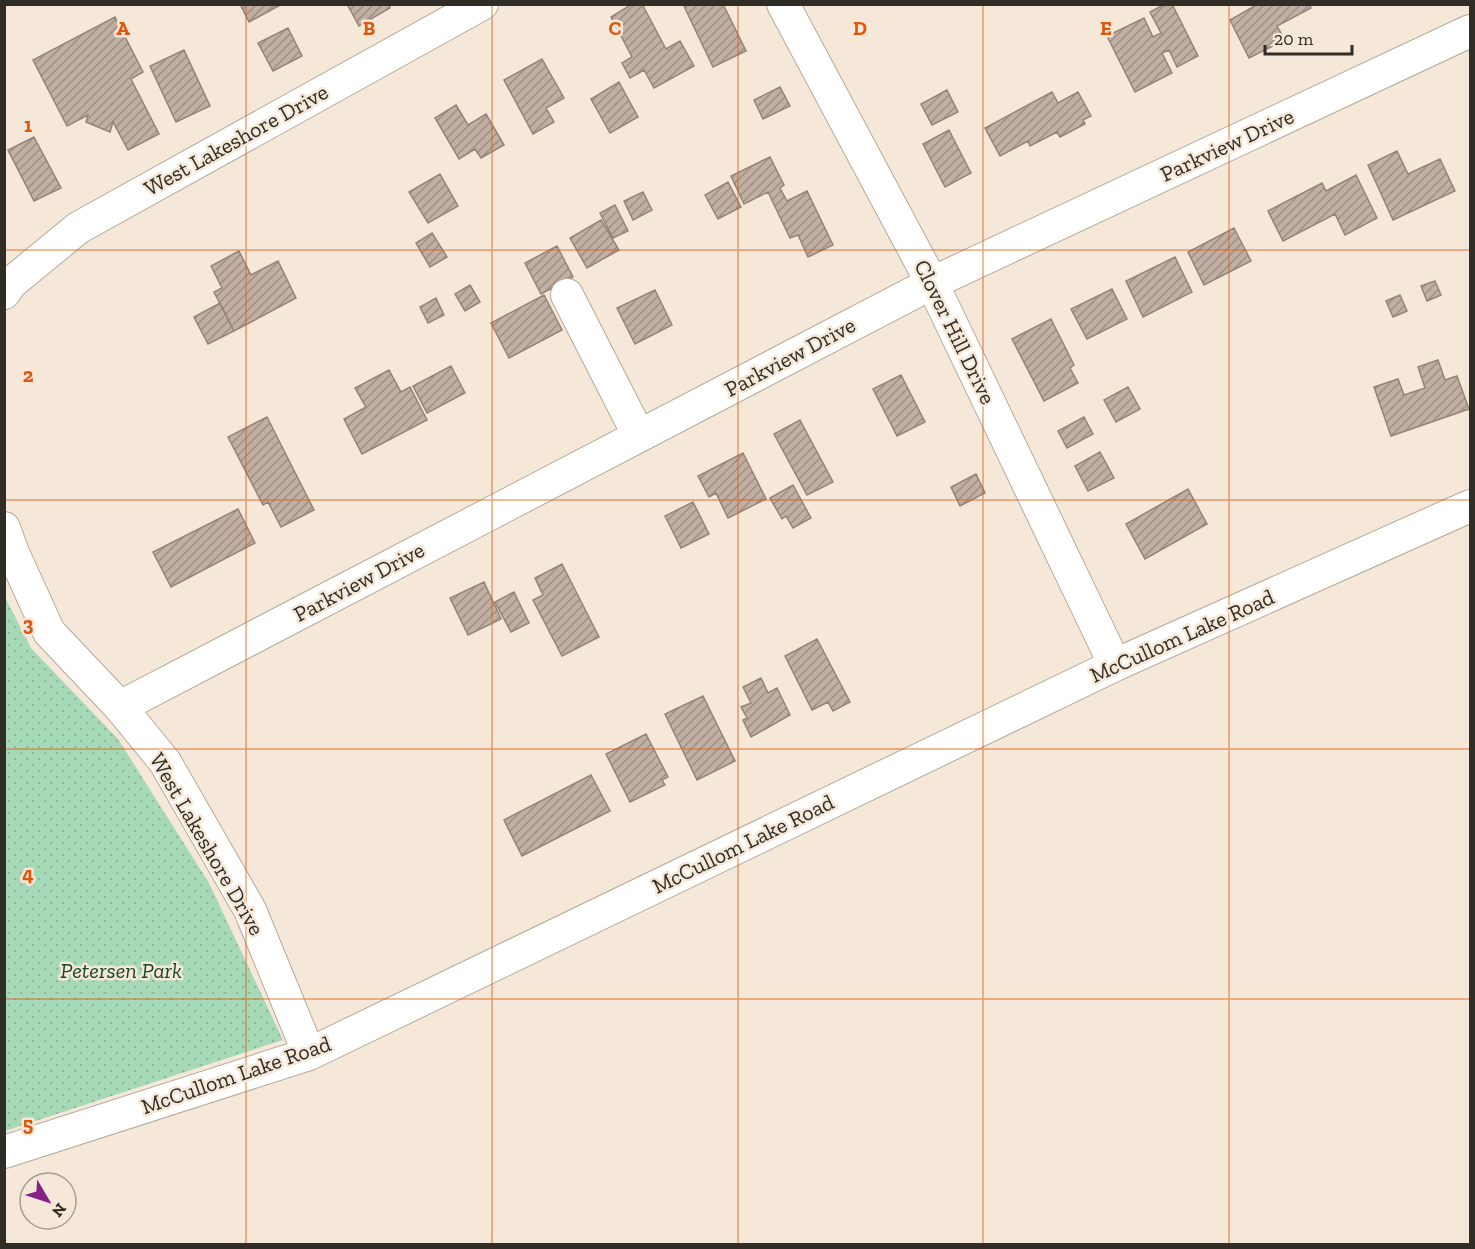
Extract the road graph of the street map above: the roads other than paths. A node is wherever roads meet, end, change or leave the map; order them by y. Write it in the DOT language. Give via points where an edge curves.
graph roads {
  1 [pos="482,4"];
  2 [pos="783,4"];
  3 [pos="1470,31"];
  4 [pos="932,283"];
  5 [pos="4,293"];
  6 [pos="567,295"];
  7 [pos="639,436"];
  8 [pos="1470,506"];
  9 [pos="4,528"];
  10 [pos="1115,665"];
  11 [pos="120,707"];
  12 [pos="309,1054"];
  13 [pos="4,1152"];
  1 -- 5 [label="street, West Lakeshore Drive" via="78,228"];
  2 -- 4 [label="street, Clover Hill Drive"];
  3 -- 4 [label="street, Parkview Drive"];
  4 -- 7 [label="street, Parkview Drive"];
  4 -- 10 [label="street, Clover Hill Drive"];
  6 -- 7 [label="street"];
  7 -- 11 [label="street, Parkview Drive"];
  8 -- 10 [label="street, McCullom Lake Road"];
  9 -- 11 [label="street, West Lakeshore Drive" via="49,632"];
  10 -- 12 [label="street, McCullom Lake Road"];
  11 -- 12 [label="street, West Lakeshore Drive" via="165,762 250,910"];
  12 -- 13 [label="street, McCullom Lake Road"];
}
